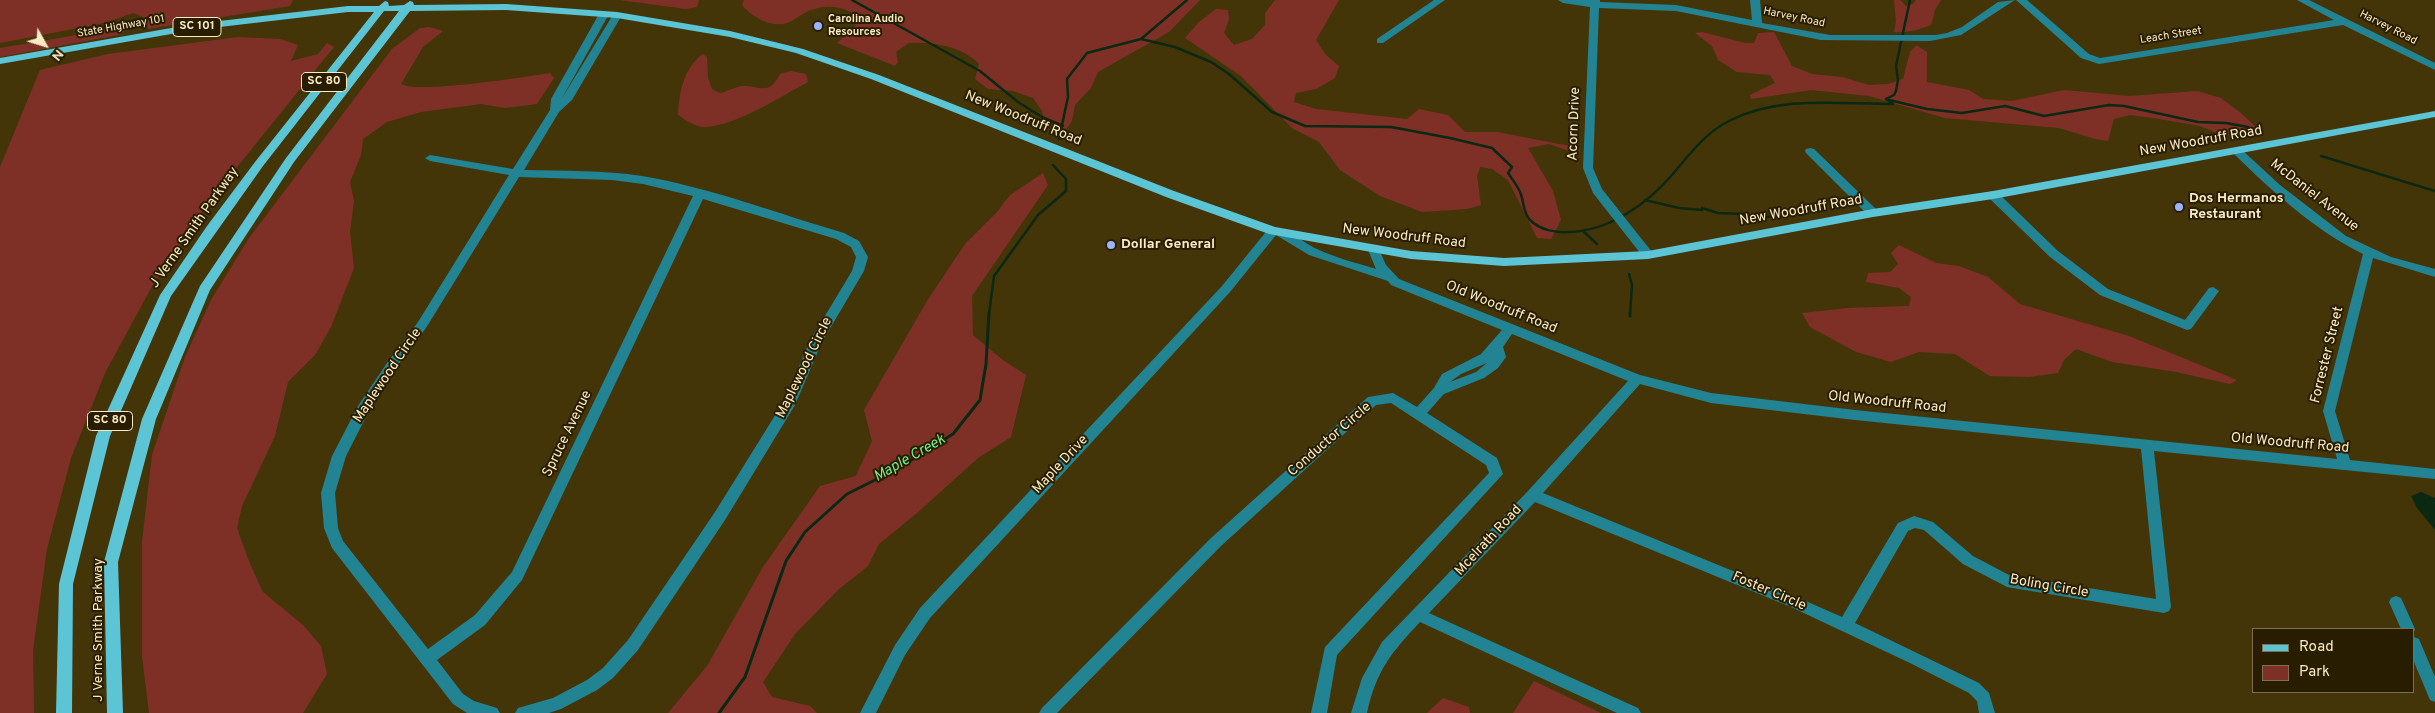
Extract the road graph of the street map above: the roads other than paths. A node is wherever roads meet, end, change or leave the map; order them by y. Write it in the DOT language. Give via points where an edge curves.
graph roads {
  1 [pos="1440,0"];
  2 [pos="1564,0"];
  3 [pos="1755,0"];
  4 [pos="2010,0"];
  5 [pos="2021,0"];
  6 [pos="2302,0"];
  7 [pos="1595,2"];
  8 [pos="398,4"];
  9 [pos="604,14"];
  10 [pos="617,15"];
  11 [pos="2347,21"];
  12 [pos="1757,23"];
  13 [pos="1380,41"];
  14 [pos="0,61"];
  15 [pos="2435,67"];
  16 [pos="555,110"];
  17 [pos="2435,114"];
  18 [pos="1810,151"];
  19 [pos="2237,151"];
  20 [pos="430,158"];
  21 [pos="516,173"];
  22 [pos="700,194"];
  23 [pos="1993,195"];
  24 [pos="1873,213"];
  25 [pos="1276,231"];
  26 [pos="1374,250"];
  27 [pos="2369,253"];
  28 [pos="1648,255"];
  29 [pos="2435,272"];
  30 [pos="1390,278"];
  31 [pos="2213,291"];
  32 [pos="1509,328"];
  33 [pos="1637,378"];
  34 [pos="1419,414"];
  35 [pos="2147,445"];
  36 [pos="2345,464"];
  37 [pos="2435,474"];
  38 [pos="1532,495"];
  39 [pos="2396,602"];
  40 [pos="1418,615"];
  41 [pos="1844,626"];
  42 [pos="2408,628"];
  43 [pos="2415,646"];
  44 [pos="427,659"];
  45 [pos="2435,695"];
  46 [pos="64,713"];
  47 [pos="115,713"];
  48 [pos="492,713"];
  49 [pos="523,713"];
  50 [pos="868,713"];
  51 [pos="1047,713"];
  52 [pos="1319,713"];
  53 [pos="1359,713"];
  54 [pos="1633,713"];
  55 [pos="1987,713"];
  1 -- 13 [label="street"];
  2 -- 7 [label="street, Harvey Road"];
  3 -- 12 [label="street"];
  4 -- 12 [label="street, Harvey Road" via="1985,12 1959,33 1940,38 1821,37"];
  5 -- 11 [label="street, Leach Street" via="2085,56 2099,60"];
  6 -- 11 [label="street, Harvey Road"];
  7 -- 12 [label="street, Harvey Road" via="1675,8"];
  7 -- 28 [label="street, Acorn Drive" via="1588,168 1597,190"];
  8 -- 9 [label="main road, New Woodruff Road / SC 101"];
  8 -- 14 [label="main road, State Highway 101 / SC 101" via="228,22"];
  8 -- 46 [label="main road, J Verne Smith Parkway / SC 80" via="227,207 162,304 103,436 66,584"];
  8 -- 47 [label="main road, J Verne Smith Parkway / SC 80" via="204,289 149,419 111,562"];
  9 -- 10 [label="main road, New Woodruff Road / SC 101"];
  9 -- 16 [label="street, Maplewood Circle" via="556,100"];
  10 -- 16 [label="street, Maplewood Circle" via="567,100"];
  10 -- 25 [label="main road, New Woodruff Road / SC 101" via="721,32 799,51 875,77 1179,197"];
  11 -- 15 [label="street, Harvey Road"];
  16 -- 21 [label="street, Maplewood Circle"];
  17 -- 19 [label="main road, New Woodruff Road / SC 101"];
  18 -- 24 [label="street"];
  19 -- 23 [label="main road, New Woodruff Road / SC 101"];
  19 -- 27 [label="street, McDaniel Avenue" via="2330,232"];
  20 -- 21 [label="street"];
  21 -- 22 [label="street, Maplewood Circle" via="628,177"];
  21 -- 44 [label="street, Maplewood Circle" via="422,325 363,410 339,456 328,493 330,528 337,544"];
  22 -- 44 [label="street, Spruce Avenue" via="517,576 480,620"];
  22 -- 49 [label="street, Maplewood Circle" via="849,239 860,250 861,264 816,341 785,410 720,516 633,645 608,673 592,685 556,704"];
  23 -- 24 [label="main road, New Woodruff Road / SC 101"];
  23 -- 31 [label="street" via="2054,254 2104,292 2188,326"];
  24 -- 28 [label="main road, New Woodruff Road / SC 101"];
  25 -- 26 [label="main road, New Woodruff Road / SC 101"];
  25 -- 30 [label="street, Old Woodruff Road" via="1313,252"];
  25 -- 50 [label="street, Maple Drive" via="925,613 900,650"];
  26 -- 28 [label="main road, New Woodruff Road / SC 101" via="1504,262"];
  26 -- 30 [label="street"];
  27 -- 29 [label="street, McDaniel Avenue"];
  27 -- 36 [label="street, Forrester Street" via="2329,411"];
  30 -- 32 [label="street, Old Woodruff Road"];
  32 -- 33 [label="street, Old Woodruff Road"];
  32 -- 34 [label="street" via="1498,347 1482,360 1450,374"];
  33 -- 35 [label="street, Old Woodruff Road" via="1682,392 1748,404"];
  33 -- 38 [label="street, Mcelrath Road"];
  34 -- 51 [label="street, Conductor Circle" via="1393,398 1374,400 1216,542"];
  34 -- 52 [label="street, Conductor Circle" via="1492,462 1496,474 1330,652"];
  35 -- 36 [label="street, Old Woodruff Road"];
  35 -- 41 [label="street, Boling Circle" via="2164,607 2007,580 1968,560 1928,526 1914,522 1903,527"];
  36 -- 37 [label="street, Old Woodruff Road"];
  38 -- 40 [label="street, Mcelrath Road"];
  38 -- 41 [label="street, Foster Circle"];
  39 -- 42 [label="street"];
  40 -- 53 [label="street, Mcelrath Road" via="1387,647 1373,669"];
  40 -- 54 [label="street"];
  41 -- 55 [label="street, Foster Circle" via="1974,688 1987,703"];
  43 -- 45 [label="street"];
  44 -- 48 [label="street, Maplewood Circle" via="458,699 470,707"];
}
